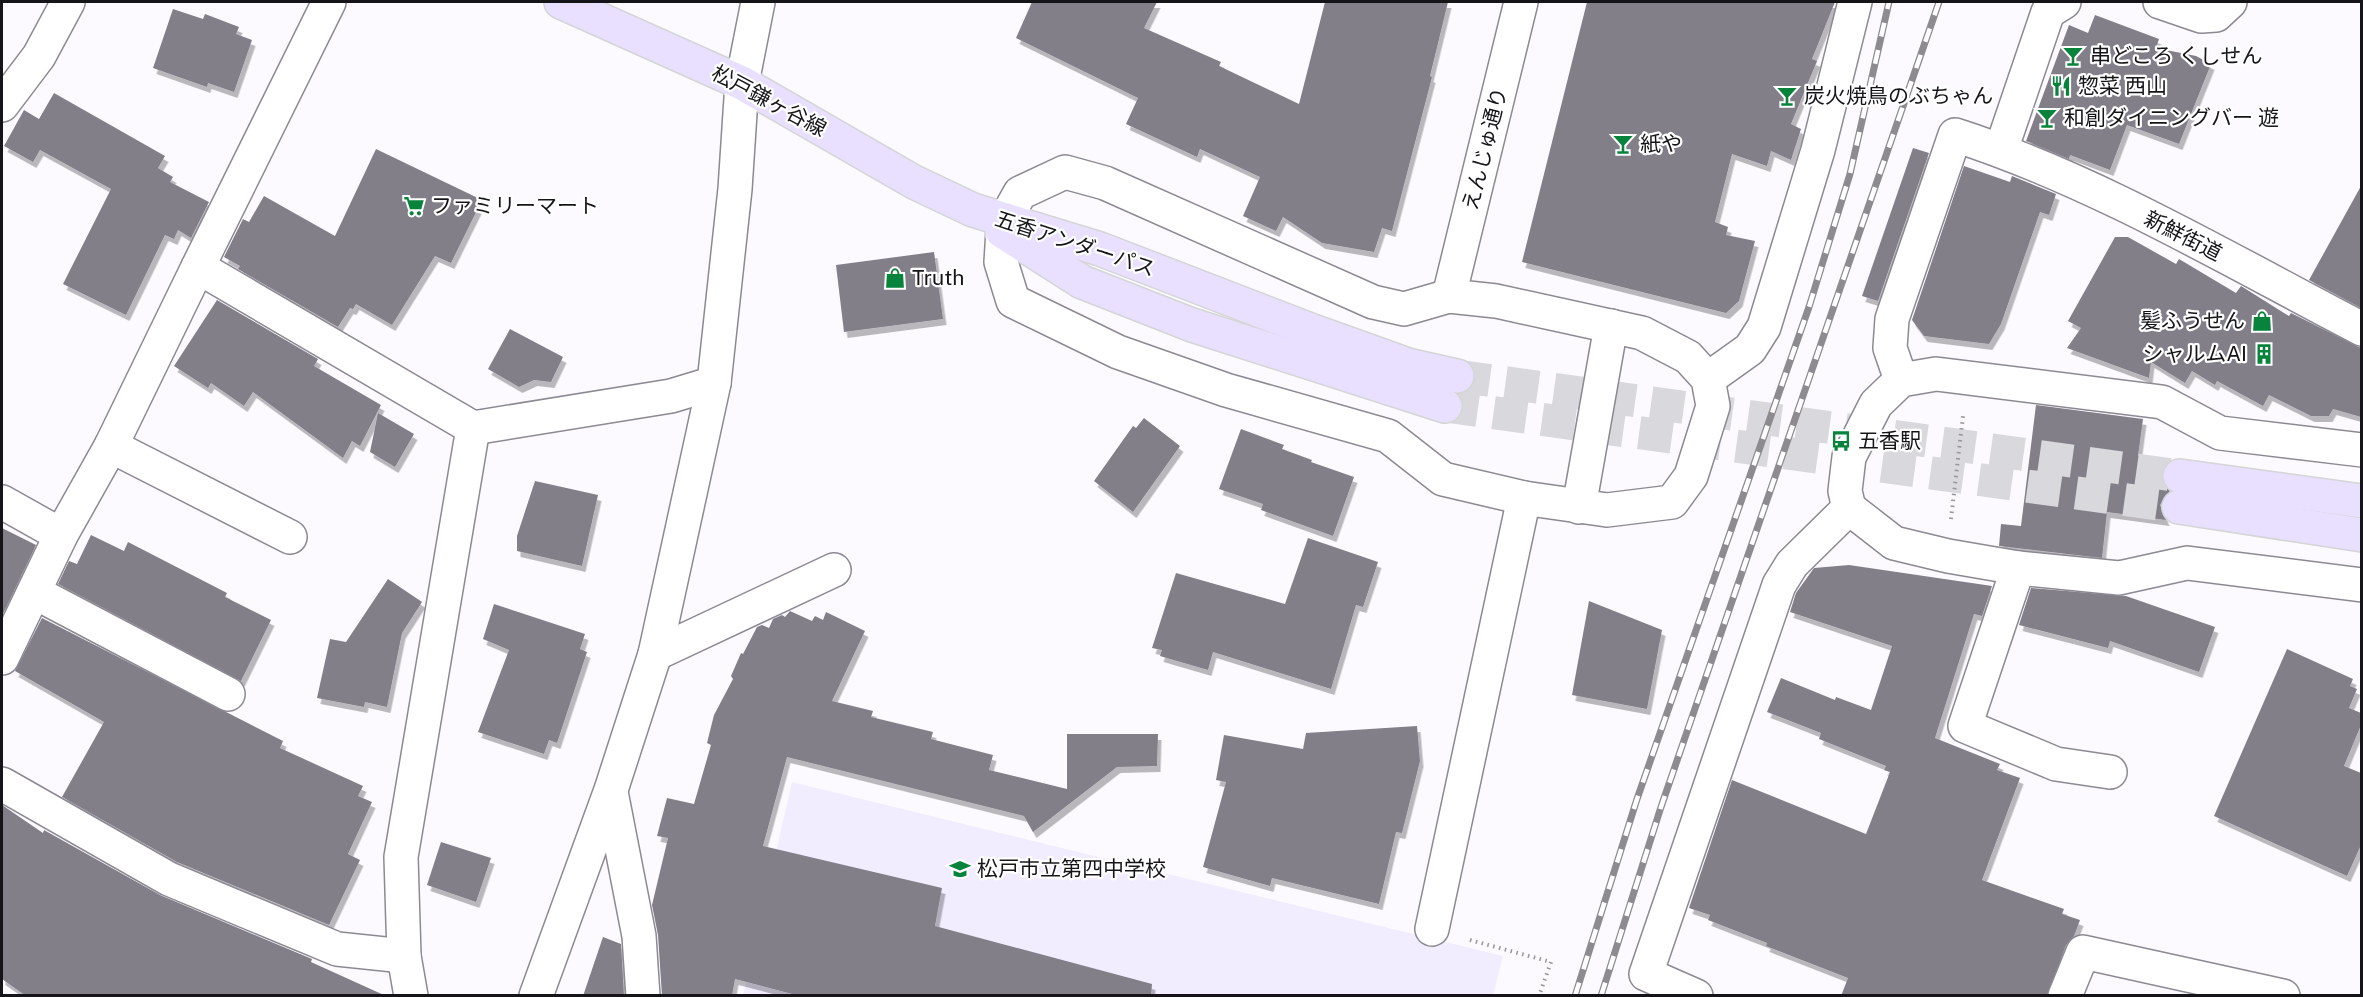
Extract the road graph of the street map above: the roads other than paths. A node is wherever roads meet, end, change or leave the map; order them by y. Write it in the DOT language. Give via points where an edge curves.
graph roads {
  1 [pos="68,2"];
  2 [pos="329,2"];
  3 [pos="561,2"];
  4 [pos="758,2"];
  5 [pos="1521,2"];
  6 [pos="1855,2"];
  7 [pos="2064,2"];
  8 [pos="2160,2"];
  9 [pos="2230,2"];
  10 [pos="742,83"];
  11 [pos="2,105"];
  12 [pos="2001,150"];
  13 [pos="974,210"];
  14 [pos="1004,226"];
  15 [pos="198,267"];
  16 [pos="1449,296"];
  17 [pos="1611,326"];
  18 [pos="2361,329"];
  19 [pos="1457,376"];
  20 [pos="1708,379"];
  21 [pos="1901,380"];
  22 [pos="714,383"];
  23 [pos="1444,406"];
  24 [pos="473,428"];
  25 [pos="111,446"];
  26 [pos="2361,450"];
  27 [pos="1524,498"];
  28 [pos="2361,501"];
  29 [pos="2,502"];
  30 [pos="1579,507"];
  31 [pos="1849,508"];
  32 [pos="61,535"];
  33 [pos="2361,535"];
  34 [pos="290,537"];
  35 [pos="2018,568"];
  36 [pos="834,570"];
  37 [pos="2361,585"];
  38 [pos="34,592"];
  39 [pos="655,654"];
  40 [pos="2,658"];
  41 [pos="228,694"];
  42 [pos="2110,772"];
  43 [pos="2,784"];
  44 [pos="611,790"];
  45 [pos="1432,929"];
  46 [pos="404,956"];
  47 [pos="411,996"];
  48 [pos="536,996"];
  49 [pos="643,996"];
  50 [pos="1696,996"];
  51 [pos="2065,996"];
  52 [pos="2283,996"];
  1 -- 11 [label="street" via="39,56"];
  2 -- 15 [label="street"];
  3 -- 10 [label="main road, 松戸鎌ヶ谷線"];
  4 -- 10 [label="street"];
  5 -- 16 [label="street, えんじゅ通り"];
  6 -- 20 [label="street" via="1818,150 1764,327 1749,349"];
  7 -- 12 [label="street" via="2048,12"];
  8 -- 9 [label="street" via="2201,16 2216,15"];
  10 -- 13 [label="main road, 松戸鎌ヶ谷線" via="915,182"];
  10 -- 22 [label="street"];
  12 -- 18 [label="street, 新鮮街道" via="2142,215"];
  12 -- 21 [label="street, 新鮮街道" via="1955,135 1892,318 1890,348"];
  13 -- 14 [label="main road, 五香アンダーパス"];
  14 -- 16 [label="street" via="1020,193 1065,172 1106,183 1373,302 1404,309"];
  14 -- 19 [label="main road, 五香アンダーパス" via="1100,249 1408,365"];
  14 -- 23 [label="main road, 五香アンダーパス" via="1082,282 1192,325"];
  14 -- 27 [label="street" via="1001,262 1013,301 1118,352 1215,386 1388,436 1443,479"];
  15 -- 24 [label="street"];
  15 -- 25 [label="street"];
  16 -- 17 [label="street" via="1496,301"];
  17 -- 20 [label="street" via="1642,333 1688,357"];
  17 -- 30 [label="street"];
  20 -- 30 [label="street" via="1713,406 1691,476 1672,502 1607,510"];
  21 -- 26 [label="street" via="1936,374 2162,402 2220,433"];
  21 -- 31 [label="street" via="1876,404 1849,458 1845,491"];
  22 -- 24 [label="street" via="671,396"];
  22 -- 39 [label="street"];
  24 -- 46 [label="street" via="400,857"];
  25 -- 32 [label="street"];
  25 -- 34 [label="street"];
  27 -- 30 [label="street"];
  27 -- 45 [label="street"];
  28 -- 33 [label="main road" via="2179,492"];
  29 -- 32 [label="street"];
  31 -- 35 [label="street" via="1894,543"];
  31 -- 50 [label="street" via="1792,564 1779,585 1646,974"];
  32 -- 38 [label="street"];
  35 -- 37 [label="street" via="2119,578 2187,563"];
  35 -- 42 [label="street" via="1965,726 2056,764"];
  36 -- 39 [label="street"];
  38 -- 40 [label="street"];
  38 -- 41 [label="street"];
  39 -- 44 [label="street"];
  43 -- 46 [label="street" via="169,879 337,949"];
  44 -- 48 [label="street"];
  44 -- 49 [label="street" via="639,936"];
  46 -- 47 [label="street"];
  51 -- 52 [label="street" via="2082,952"];
}
